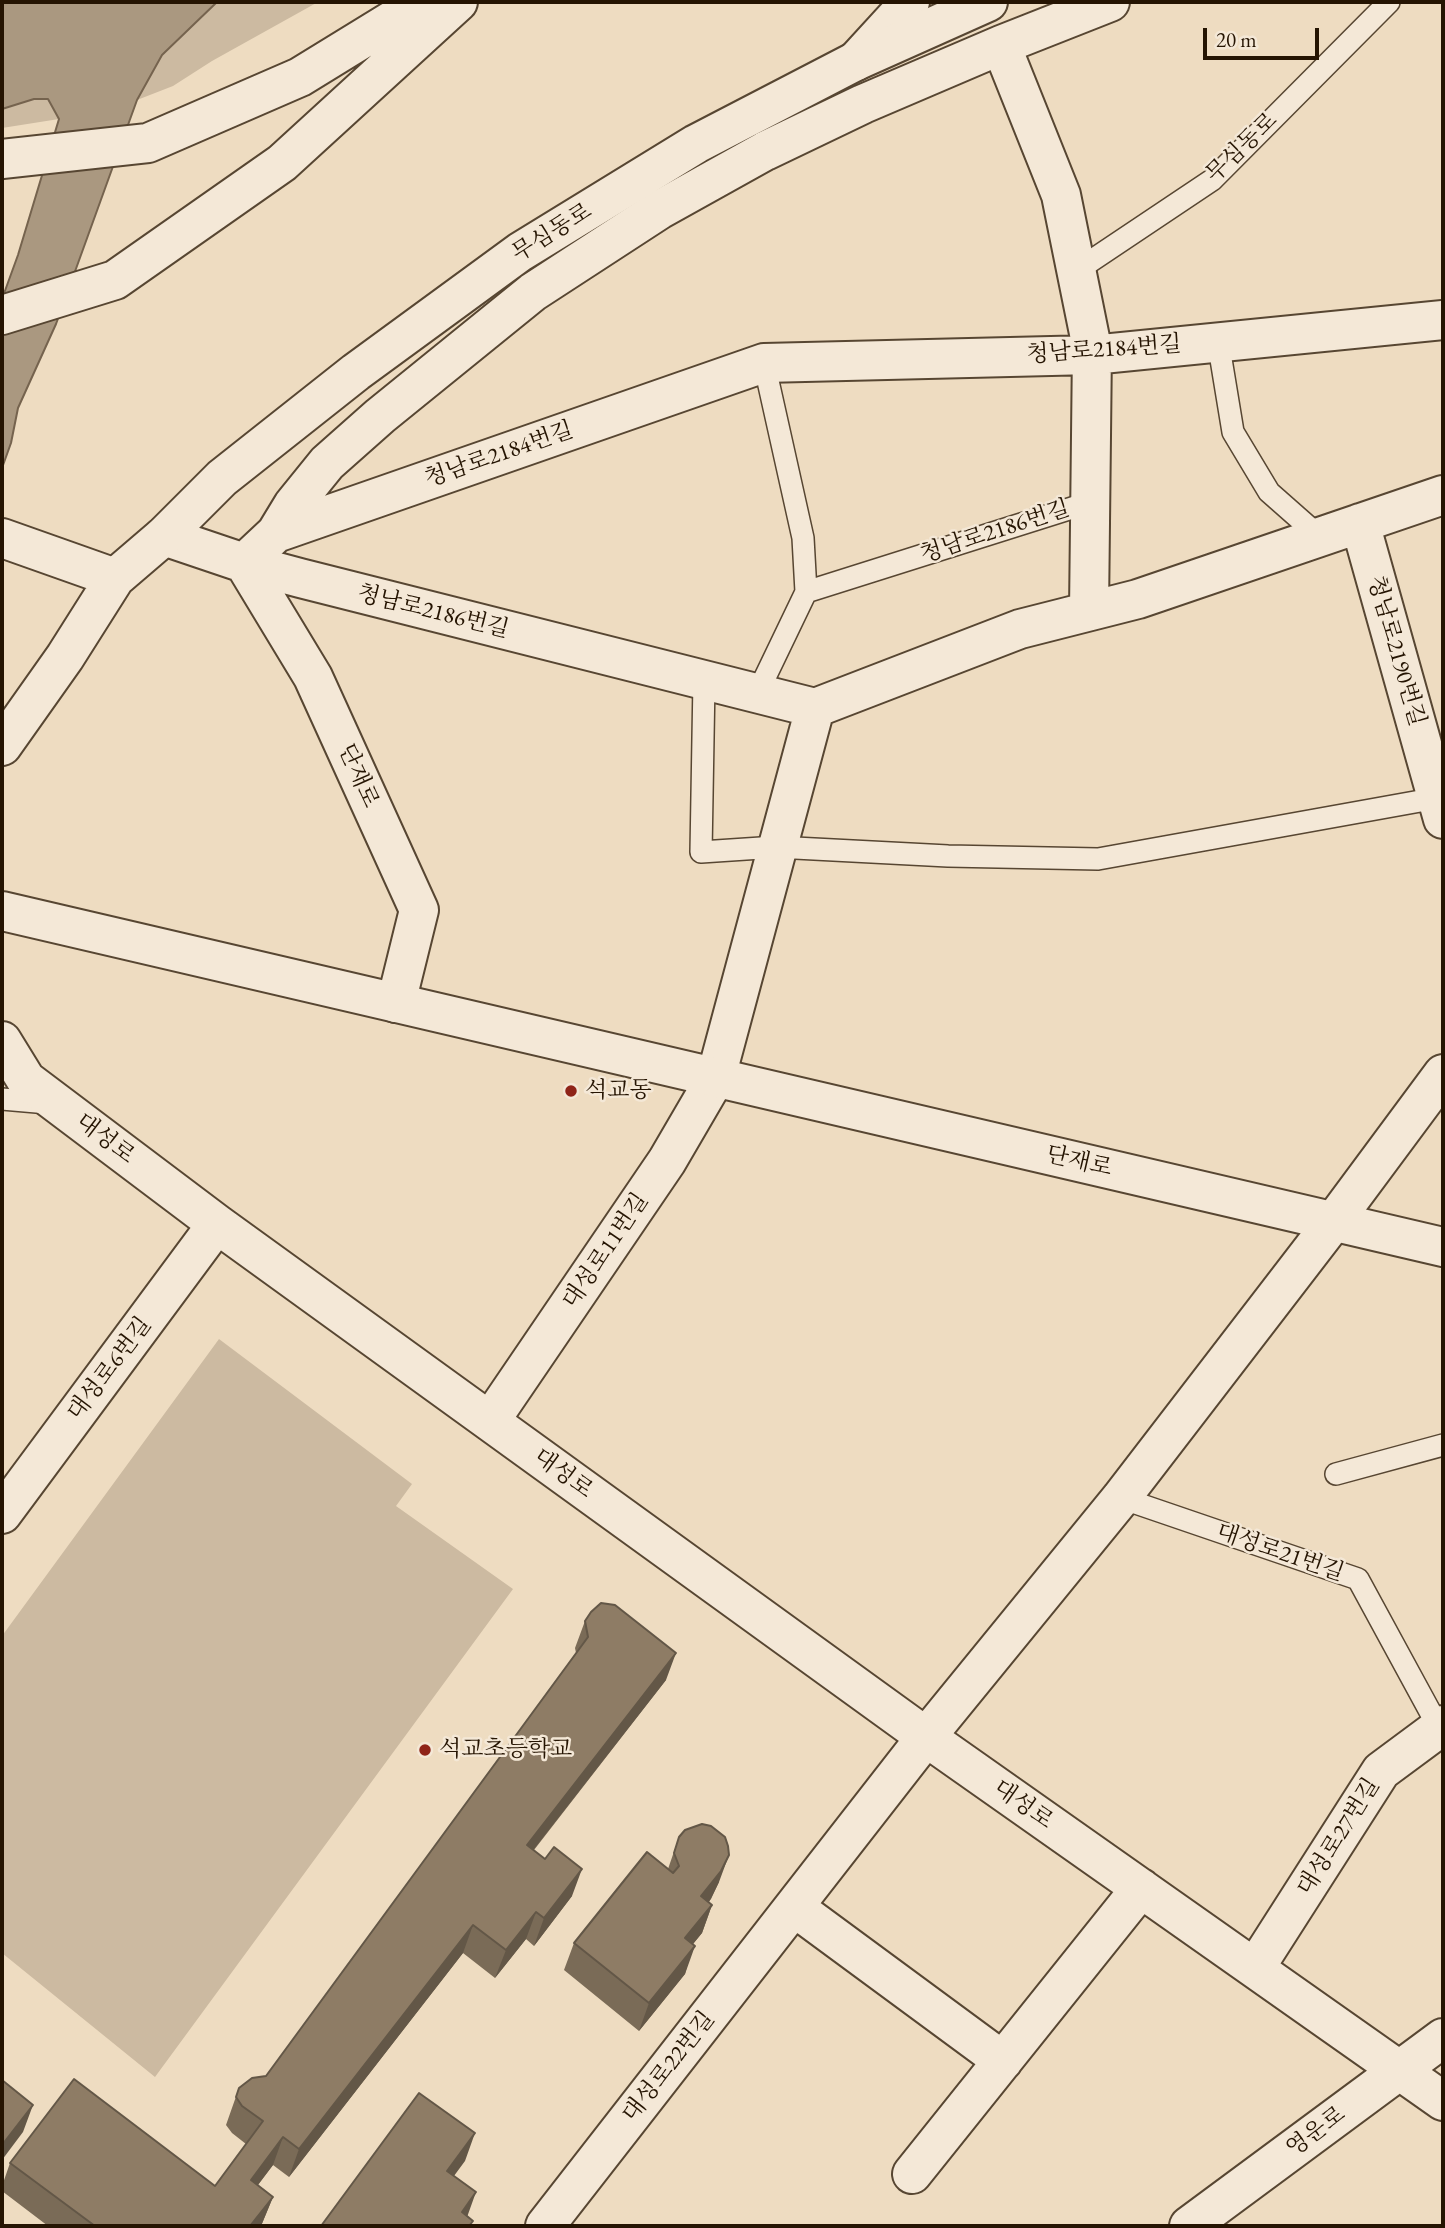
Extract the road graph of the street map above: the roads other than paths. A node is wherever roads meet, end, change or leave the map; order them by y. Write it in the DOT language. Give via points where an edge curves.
graph roads {
  1 [pos="422,2"];
  2 [pos="458,2"];
  3 [pos="910,2"];
  4 [pos="988,2"];
  5 [pos="1110,2"];
  6 [pos="1389,2"];
  7 [pos="1001,45"];
  8 [pos="856,61"];
  9 [pos="16,158"];
  10 [pos="1076,271"];
  11 [pos="2,315"];
  12 [pos="1443,320"];
  13 [pos="1217,341"];
  14 [pos="1092,355"];
  15 [pos="764,363"];
  16 [pos="1443,495"];
  17 [pos="1091,502"];
  18 [pos="1360,523"];
  19 [pos="276,533"];
  20 [pos="163,536"];
  21 [pos="1320,537"];
  22 [pos="2,538"];
  23 [pos="244,563"];
  24 [pos="115,578"];
  25 [pos="806,592"];
  26 [pos="1089,611"];
  27 [pos="704,681"];
  28 [pos="757,694"];
  29 [pos="815,708"];
  30 [pos="2,746"];
  31 [pos="1440,809"];
  32 [pos="776,847"];
  33 [pos="2,911"];
  34 [pos="396,1003"];
  35 [pos="2,1041"];
  36 [pos="1443,1074"];
  37 [pos="716,1077"];
  38 [pos="2,1099"];
  39 [pos="59,1104"];
  40 [pos="1334,1221"];
  41 [pos="217,1224"];
  42 [pos="1443,1247"];
  43 [pos="490,1421"];
  44 [pos="1443,1445"];
  45 [pos="1336,1474"];
  46 [pos="1121,1498"];
  47 [pos="2,1514"];
  48 [pos="1441,1727"];
  49 [pos="926,1737"];
  50 [pos="1141,1888"];
  51 [pos="794,1907"];
  52 [pos="1255,1968"];
  53 [pos="1443,2038"];
  54 [pos="1003,2061"];
  55 [pos="1399,2070"];
  56 [pos="1443,2101"];
  57 [pos="912,2174"];
  58 [pos="545,2226"];
  59 [pos="1189,2226"];
  1 -- 9 [label="street" via="300,77 148,143"];
  2 -- 11 [label="street" via="282,163 115,280"];
  3 -- 8 [label="street"];
  4 -- 8 [label="street, 무심동로"];
  5 -- 7 [label="street"];
  6 -- 10 [label="lane, 무심동로" via="1212,180"];
  7 -- 10 [label="street" via="1061,195"];
  7 -- 19 [label="street" via="765,151 659,210 533,292 327,463"];
  8 -- 20 [label="street, 무심동로" via="696,144 520,252 222,478"];
  10 -- 14 [label="street"];
  12 -- 13 [label="street, 청남로2184번길"];
  13 -- 14 [label="street, 청남로2184번길"];
  13 -- 21 [label="lane" via="1233,432 1269,492"];
  14 -- 15 [label="street, 청남로2184번길"];
  14 -- 17 [label="street, 청남로2186번길"];
  15 -- 19 [label="street, 청남로2184번길"];
  15 -- 25 [label="lane" via="803,538"];
  16 -- 18 [label="street"];
  17 -- 25 [label="lane, 청남로2186번길"];
  17 -- 26 [label="street, 청남로2186번길"];
  18 -- 21 [label="street"];
  18 -- 31 [label="street, 청남로2190번길"];
  19 -- 23 [label="street, 청남로2184번길"];
  20 -- 23 [label="street, 청남로2186번길"];
  20 -- 24 [label="street, 무심동로"];
  21 -- 26 [label="street" via="1138,599"];
  22 -- 24 [label="street"];
  23 -- 27 [label="street, 청남로2186번길"];
  23 -- 34 [label="street, 단재로" via="313,677 419,910"];
  24 -- 30 [label="street, 무심동로"];
  25 -- 28 [label="lane"];
  26 -- 29 [label="street" via="1020,629"];
  27 -- 28 [label="street, 청남로2186번길"];
  27 -- 32 [label="lane" via="701,852"];
  28 -- 29 [label="street, 청남로2186번길"];
  29 -- 32 [label="street"];
  31 -- 32 [label="lane" via="1098,859"];
  32 -- 37 [label="street"];
  33 -- 34 [label="street, 단재로"];
  34 -- 37 [label="street, 단재로"];
  35 -- 39 [label="street, 대성로" via="26,1080"];
  36 -- 40 [label="street"];
  37 -- 40 [label="street, 단재로"];
  37 -- 43 [label="street, 대성로11번길" via="667,1161"];
  38 -- 39 [label="lane"];
  39 -- 41 [label="street, 대성로"];
  40 -- 42 [label="street, 단재로"];
  40 -- 46 [label="street"];
  41 -- 43 [label="street, 대성로"];
  41 -- 47 [label="street, 대성로6번길"];
  43 -- 49 [label="street, 대성로"];
  44 -- 45 [label="lane"];
  46 -- 48 [label="lane, 대성로21번길" via="1358,1579"];
  46 -- 49 [label="street"];
  48 -- 52 [label="street, 대성로27번길" via="1381,1771"];
  49 -- 50 [label="street, 대성로"];
  49 -- 51 [label="street, 대성로22번길"];
  50 -- 52 [label="street, 대성로"];
  50 -- 54 [label="street"];
  51 -- 54 [label="street"];
  51 -- 58 [label="street, 대성로22번길"];
  52 -- 55 [label="street, 대성로"];
  53 -- 55 [label="street, 영운로"];
  54 -- 57 [label="street"];
  55 -- 56 [label="street, 대성로"];
  55 -- 59 [label="street, 영운로"];
}
